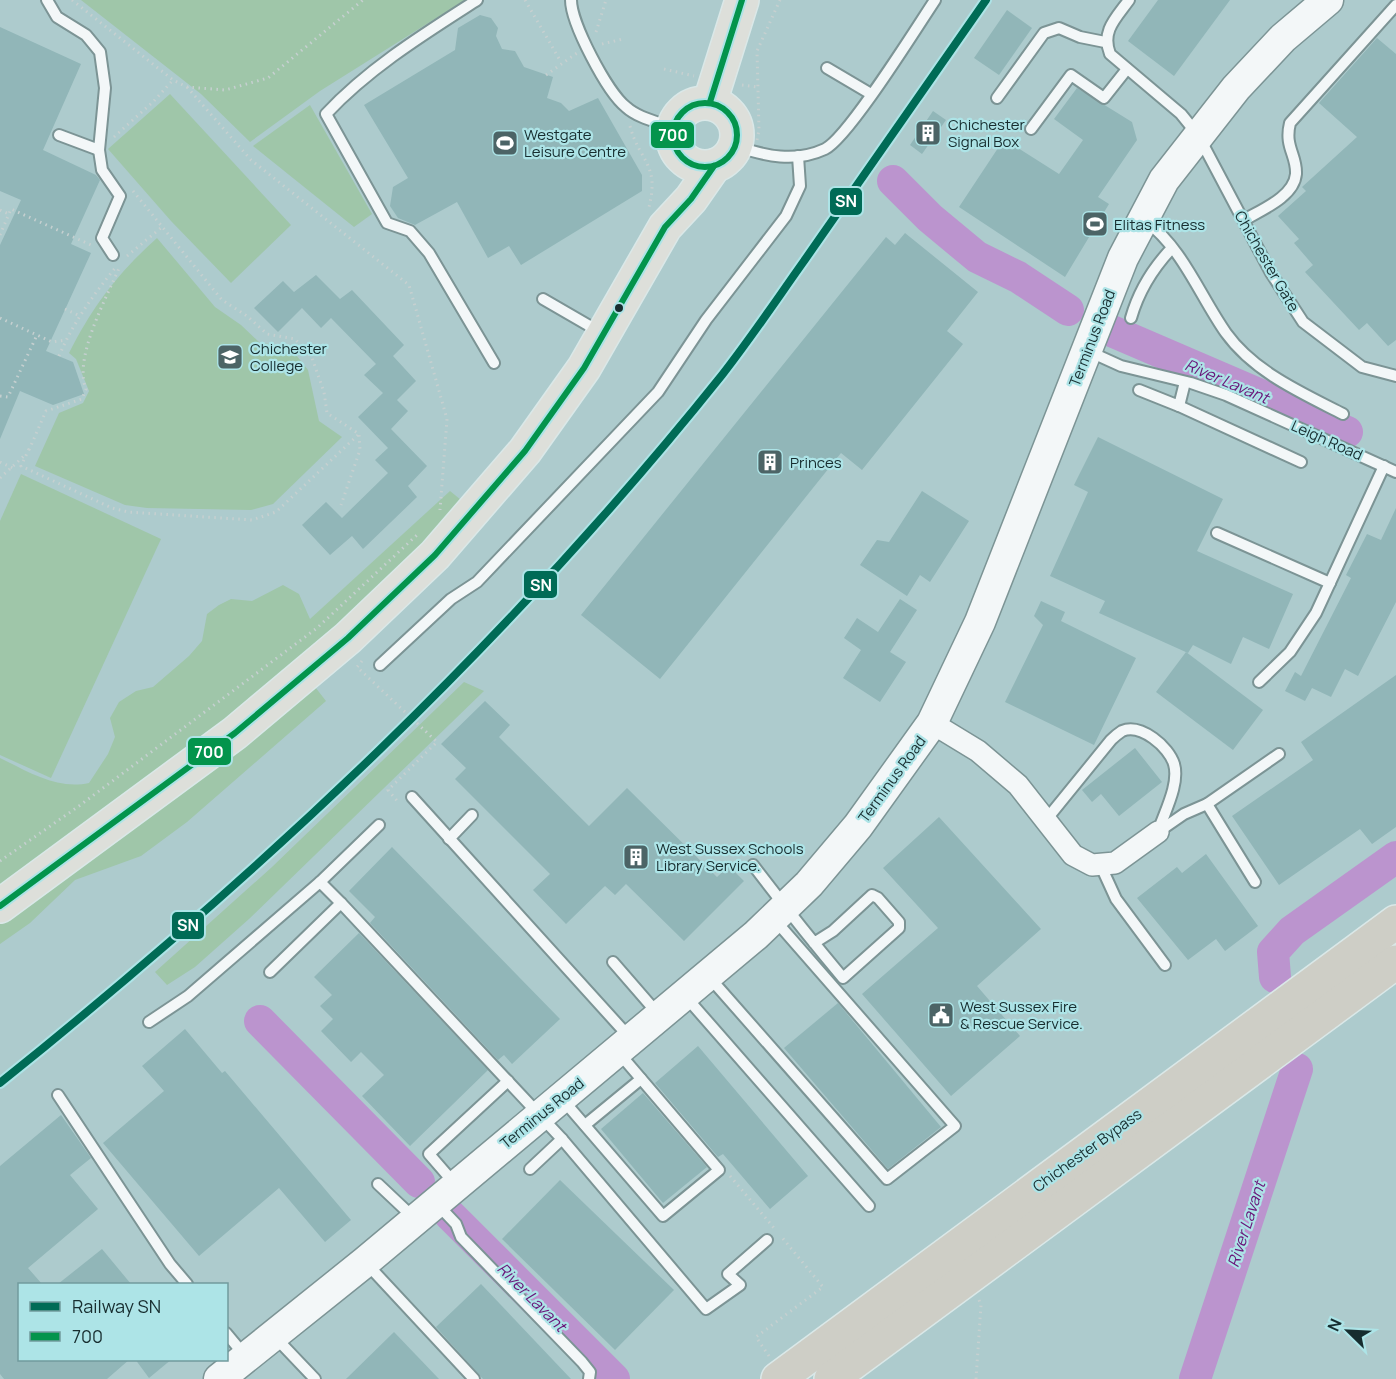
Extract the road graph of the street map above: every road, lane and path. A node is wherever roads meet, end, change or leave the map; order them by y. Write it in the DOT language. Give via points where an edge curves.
graph roads {
  1 [pos="47,0"];
  2 [pos="72,0"];
  3 [pos="363,0"];
  4 [pos="477,0"];
  5 [pos="525,0"];
  6 [pos="571,0"];
  7 [pos="606,0"];
  8 [pos="742,0"];
  9 [pos="780,0"];
  10 [pos="935,0"];
  11 [pos="1129,0"];
  12 [pos="1328,0"];
  13 [pos="1396,5"];
  14 [pos="595,34"];
  15 [pos="1105,42"];
  16 [pos="561,62"];
  17 [pos="827,68"];
  18 [pos="1127,69"];
  19 [pos="173,80"];
  20 [pos="187,87"];
  21 [pos="871,94"];
  22 [pos="997,98"];
  23 [pos="710,102"];
  24 [pos="626,107"];
  25 [pos="1031,129"];
  26 [pos="59,135"];
  27 [pos="1198,135"];
  28 [pos="112,139"];
  29 [pos="677,142"];
  30 [pos="99,150"];
  31 [pos="735,154"];
  32 [pos="798,156"];
  33 [pos="130,187"];
  34 [pos="0,210"];
  35 [pos="9,214"];
  36 [pos="1143,219"];
  37 [pos="656,220"];
  38 [pos="1244,220"];
  39 [pos="162,227"];
  40 [pos="0,235"];
  41 [pos="1172,248"];
  42 [pos="118,257"];
  43 [pos="543,299"];
  44 [pos="65,309"];
  45 [pos="80,316"];
  46 [pos="0,318"];
  47 [pos="1131,318"];
  48 [pos="37,335"];
  49 [pos="604,335"];
  50 [pos="66,340"];
  51 [pos="1088,351"];
  52 [pos="59,356"];
  53 [pos="494,363"];
  54 [pos="1396,376"];
  55 [pos="1185,382"];
  56 [pos="1139,390"];
  57 [pos="0,396"];
  58 [pos="1179,406"];
  59 [pos="1343,414"];
  60 [pos="358,434"];
  61 [pos="29,449"];
  62 [pos="0,462"];
  63 [pos="1301,462"];
  64 [pos="1384,466"];
  65 [pos="13,468"];
  66 [pos="1396,472"];
  67 [pos="0,478"];
  68 [pos="341,505"];
  69 [pos="448,505"];
  70 [pos="422,530"];
  71 [pos="1217,533"];
  72 [pos="1330,583"];
  73 [pos="381,665"];
  74 [pos="357,667"];
  75 [pos="1259,682"];
  76 [pos="932,723"];
  77 [pos="1280,754"];
  78 [pos="417,762"];
  79 [pos="412,797"];
  80 [pos="1208,804"];
  81 [pos="472,815"];
  82 [pos="1046,820"];
  83 [pos="379,825"];
  84 [pos="1158,832"];
  85 [pos="449,839"];
  86 [pos="0,861"];
  87 [pos="1100,864"];
  88 [pos="753,865"];
  89 [pos="320,882"];
  90 [pos="1255,882"];
  91 [pos="341,903"];
  92 [pos="0,906"];
  93 [pos="779,913"];
  94 [pos="1396,922"];
  95 [pos="814,943"];
  96 [pos="613,962"];
  97 [pos="1396,962"];
  98 [pos="1165,965"];
  99 [pos="270,972"];
  100 [pos="708,975"];
  101 [pos="684,995"];
  102 [pos="659,1016"];
  103 [pos="148,1022"];
  104 [pos="624,1045"];
  105 [pos="641,1079"];
  106 [pos="508,1081"];
  107 [pos="58,1095"];
  108 [pos="550,1106"];
  109 [pos="585,1125"];
  110 [pos="562,1139"];
  111 [pos="530,1169"];
  112 [pos="378,1184"];
  113 [pos="434,1201"];
  114 [pos="868,1206"];
  115 [pos="767,1240"];
  116 [pos="365,1262"];
  117 [pos="967,1278"];
  118 [pos="186,1283"];
  119 [pos="228,1335"];
  120 [pos="273,1335"];
  121 [pos="247,1357"];
  122 [pos="219,1379"];
  123 [pos="315,1379"];
  124 [pos="474,1379"];
  125 [pos="589,1379"];
  126 [pos="778,1379"];
  127 [pos="831,1379"];
  128 [pos="976,1379"];
  1 -- 30 [label="lane" via="57,17 86,34 100,52 105,88"];
  2 -- 19 [label="path"];
  3 -- 20 [label="path" via="268,78 225,90"];
  4 -- 53 [label="lane" via="352,86 326,114 387,223 410,231 429,253"];
  5 -- 16 [label="path"];
  6 -- 24 [label="lane" via="583,39"];
  7 -- 14 [label="path"];
  8 -- 23 [label="main road"];
  9 -- 31 [label="path" via="757,51 759,130"];
  10 -- 21 [label="lane"];
  11 -- 15 [label="lane"];
  12 -- 27 [label="street, Terminus Road" via="1283,38"];
  13 -- 38 [label="lane" via="1290,123 1287,137 1296,174 1290,190"];
  15 -- 18 [label="lane, Chichester Gate" via="1110,54"];
  15 -- 22 [label="lane" via="1059,28 1044,33"];
  17 -- 21 [label="lane"];
  18 -- 25 [label="lane" via="1104,98 1071,75"];
  18 -- 27 [label="lane, Chichester Gate" via="1180,114"];
  19 -- 20 [label="path"];
  19 -- 28 [label="path"];
  20 -- 69 [label="path" via="251,160 409,285 447,419 440,514"];
  21 -- 32 [label="lane" via="828,148"];
  23 -- 29 [label="main road" via="700,102 683,111"];
  23 -- 31 [label="main road" via="733,118"];
  24 -- 29 [label="lane"];
  24 -- 37 [label="path" via="637,145 649,163"];
  26 -- 30 [label="lane"];
  27 -- 36 [label="street, Terminus Road" via="1164,180"];
  27 -- 38 [label="lane, Chichester Gate"];
  29 -- 31 [label="main road" via="697,166"];
  29 -- 37 [label="main road"];
  30 -- 42 [label="lane" via="102,170 120,196 102,238"];
  31 -- 32 [label="lane"];
  31 -- 37 [label="main road" via="692,199"];
  32 -- 73 [label="lane" via="800,186 786,216 650,402 477,582 452,599"];
  33 -- 39 [label="path"];
  34 -- 35 [label="path"];
  35 -- 40 [label="path"];
  35 -- 42 [label="path" via="11,209"];
  36 -- 41 [label="lane"];
  36 -- 51 [label="street, Terminus Road" via="1123,258"];
  37 -- 49 [label="main road"];
  38 -- 54 [label="lane, Chichester Gate" via="1271,273 1303,322 1362,367"];
  39 -- 42 [label="path"];
  39 -- 60 [label="path" via="222,300 267,334 295,339 312,358 327,413"];
  41 -- 47 [label="lane" via="1153,268"];
  41 -- 59 [label="lane" via="1236,344 1274,376"];
  42 -- 45 [label="path"];
  42 -- 61 [label="path" via="88,345 82,399 46,411"];
  43 -- 49 [label="lane"];
  44 -- 45 [label="path"];
  45 -- 50 [label="path"];
  46 -- 48 [label="path"];
  48 -- 50 [label="path" via="52,342"];
  48 -- 57 [label="path" via="9,397"];
  49 -- 92 [label="main road" via="525,451 461,527 348,638 235,733"];
  50 -- 52 [label="path"];
  51 -- 55 [label="lane, Leigh Road" via="1121,366"];
  51 -- 76 [label="street, Terminus Road" via="980,622"];
  55 -- 58 [label="lane"];
  55 -- 64 [label="lane, Leigh Road" via="1226,395"];
  56 -- 58 [label="lane"];
  58 -- 63 [label="lane"];
  60 -- 61 [label="path" via="276,512 252,520 140,514 112,508 21,466"];
  60 -- 68 [label="path" via="360,450"];
  61 -- 65 [label="path"];
  62 -- 65 [label="path"];
  64 -- 66 [label="lane, Leigh Road"];
  64 -- 72 [label="lane"];
  65 -- 67 [label="path"];
  70 -- 86 [label="path" via="317,628"];
  71 -- 72 [label="lane"];
  72 -- 75 [label="lane" via="1290,652"];
  74 -- 78 [label="path" via="437,742"];
  76 -- 82 [label="street" via="986,757 1018,785"];
  76 -- 93 [label="street, Terminus Road" via="858,826"];
  77 -- 80 [label="lane"];
  79 -- 85 [label="lane"];
  80 -- 84 [label="lane" via="1184,814"];
  80 -- 90 [label="lane"];
  81 -- 85 [label="lane"];
  82 -- 84 [label="lane" via="1111,740 1123,731 1135,730 1163,747 1174,764 1174,784"];
  82 -- 87 [label="street" via="1073,855 1092,865"];
  83 -- 89 [label="lane"];
  84 -- 87 [label="street" via="1115,863"];
  85 -- 104 [label="lane"];
  87 -- 98 [label="lane" via="1116,899"];
  88 -- 93 [label="lane"];
  89 -- 91 [label="lane"];
  89 -- 103 [label="lane" via="188,996"];
  91 -- 99 [label="lane"];
  91 -- 106 [label="lane"];
  93 -- 95 [label="lane"];
  93 -- 100 [label="street, Terminus Road"];
  93 -- 100 [label="lane" via="955,1126 887,1179"];
  94 -- 126 [label="highway, Chichester Bypass"];
  95 -- 95 [label="lane" via="843,978 899,928 896,917 872,896"];
  96 -- 102 [label="lane"];
  97 -- 117 [label="highway"];
  100 -- 101 [label="street, Terminus Road"];
  101 -- 102 [label="street, Terminus Road"];
  101 -- 114 [label="lane"];
  102 -- 104 [label="street, Terminus Road"];
  104 -- 105 [label="lane"];
  104 -- 108 [label="street, Terminus Road"];
  105 -- 109 [label="lane"];
  105 -- 109 [label="lane" via="719,1170 663,1216"];
  106 -- 108 [label="lane"];
  106 -- 113 [label="lane" via="429,1154"];
  107 -- 118 [label="lane"];
  108 -- 109 [label="lane"];
  108 -- 110 [label="lane"];
  108 -- 113 [label="street, Terminus Road"];
  110 -- 111 [label="lane"];
  110 -- 115 [label="lane" via="706,1309 740,1285 728,1274"];
  112 -- 113 [label="lane"];
  113 -- 116 [label="street, Terminus Road"];
  113 -- 125 [label="lane" via="456,1224 461,1238 582,1362 590,1372"];
  116 -- 120 [label="street, Terminus Road"];
  116 -- 124 [label="lane"];
  117 -- 127 [label="highway"];
  117 -- 128 [label="path" via="981,1305"];
  119 -- 121 [label="lane"];
  120 -- 121 [label="street, Terminus Road"];
  120 -- 123 [label="lane"];
  121 -- 122 [label="street, Terminus Road"];
}
